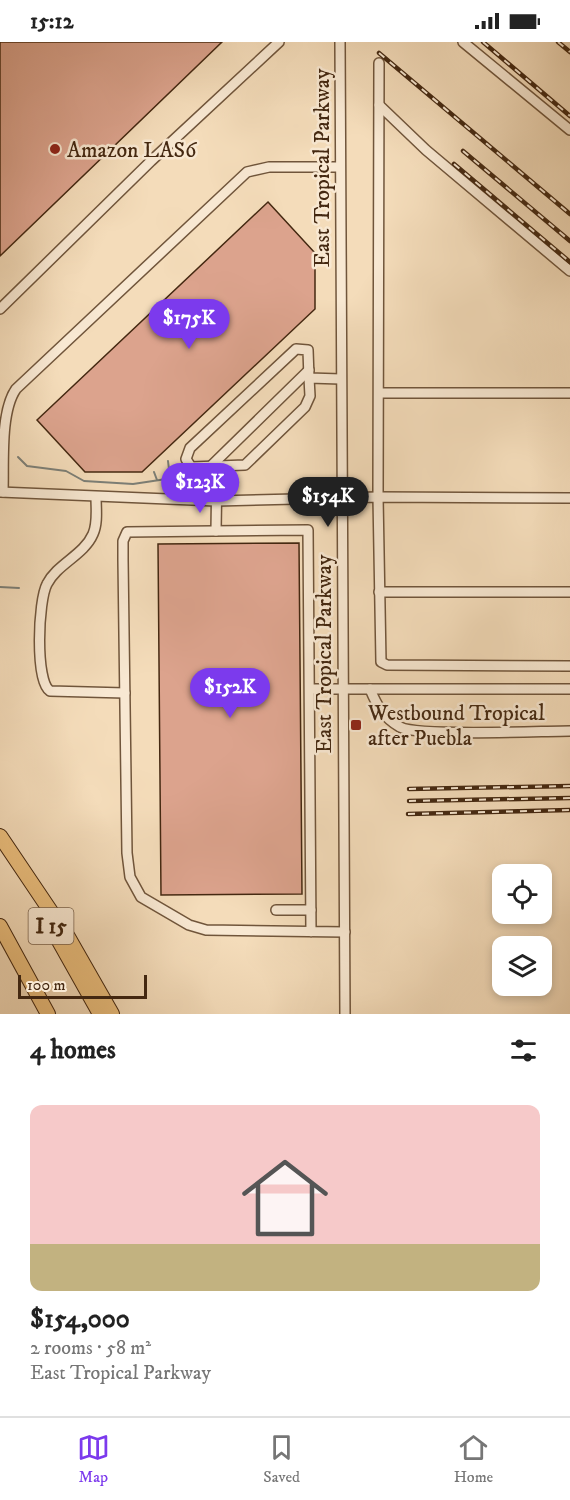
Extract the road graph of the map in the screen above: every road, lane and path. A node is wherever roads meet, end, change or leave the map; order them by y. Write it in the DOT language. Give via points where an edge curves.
graph roads {
  1 [pos="279,42"];
  2 [pos="340,42"];
  3 [pos="464,42"];
  4 [pos="379,63"];
  5 [pos="379,105"];
  6 [pos="570,130"];
  7 [pos="340,167"];
  8 [pos="570,271"];
  9 [pos="0,309"];
  10 [pos="309,374"];
  11 [pos="341,379"];
  12 [pos="380,393"];
  13 [pos="570,393"];
  14 [pos="214,467"];
  15 [pos="1,492"];
  16 [pos="96,497"];
  17 [pos="378,497"];
  18 [pos="570,498"];
  19 [pos="342,499"];
  20 [pos="216,501"];
  21 [pos="216,531"];
  22 [pos="379,592"];
  23 [pos="570,592"];
  24 [pos="570,666"];
  25 [pos="311,689"];
  26 [pos="343,689"];
  27 [pos="370,689"];
  28 [pos="570,689"];
  29 [pos="125,693"];
  30 [pos="570,731"];
  31 [pos="0,838"];
  32 [pos="276,910"];
  33 [pos="311,910"];
  34 [pos="0,926"];
  35 [pos="311,932"];
  36 [pos="345,932"];
  37 [pos="48,1014"];
  38 [pos="100,1014"];
  39 [pos="112,1014"];
  40 [pos="345,1014"];
  1 -- 9 [label="street"];
  2 -- 7 [label="street, East Tropical Parkway"];
  3 -- 6 [label="street"];
  4 -- 5 [label="street"];
  5 -- 8 [label="street" via="426,150"];
  5 -- 12 [label="street"];
  7 -- 11 [label="street, East Tropical Parkway"];
  7 -- 15 [label="street" via="269,167 247,172 16,389 6,405"];
  10 -- 11 [label="street"];
  10 -- 14 [label="street"];
  10 -- 14 [label="street" via="310,396 305,407 244,465"];
  10 -- 14 [label="street" via="308,350 296,349 190,448 186,459 191,467"];
  11 -- 19 [label="street, East Tropical Parkway"];
  12 -- 13 [label="street"];
  12 -- 17 [label="street"];
  14 -- 20 [label="street"];
  15 -- 16 [label="street"];
  16 -- 20 [label="street"];
  16 -- 29 [label="street" via="94,532 46,586 40,624 41,678 50,691"];
  17 -- 18 [label="street"];
  17 -- 19 [label="street"];
  17 -- 22 [label="street"];
  19 -- 20 [label="street"];
  19 -- 26 [label="street, East Tropical Parkway"];
  20 -- 21 [label="street"];
  21 -- 25 [label="street" via="308,530"];
  21 -- 29 [label="street" via="127,532 123,541"];
  22 -- 23 [label="street"];
  22 -- 24 [label="street" via="380,656 387,665"];
  25 -- 26 [label="street"];
  25 -- 33 [label="street"];
  26 -- 27 [label="street"];
  26 -- 36 [label="street, East Tropical Parkway"];
  27 -- 28 [label="street"];
  27 -- 30 [label="street" via="378,709 402,728"];
  29 -- 35 [label="street" via="127,853 130,877 141,897 189,925 206,930"];
  31 -- 38 [label="highway, I 15"];
  31 -- 39 [label="highway" via="68,937"];
  32 -- 33 [label="street"];
  33 -- 35 [label="street"];
  34 -- 37 [label="highway, I 15"];
  35 -- 36 [label="street"];
  36 -- 40 [label="street, East Tropical Parkway"];
}
